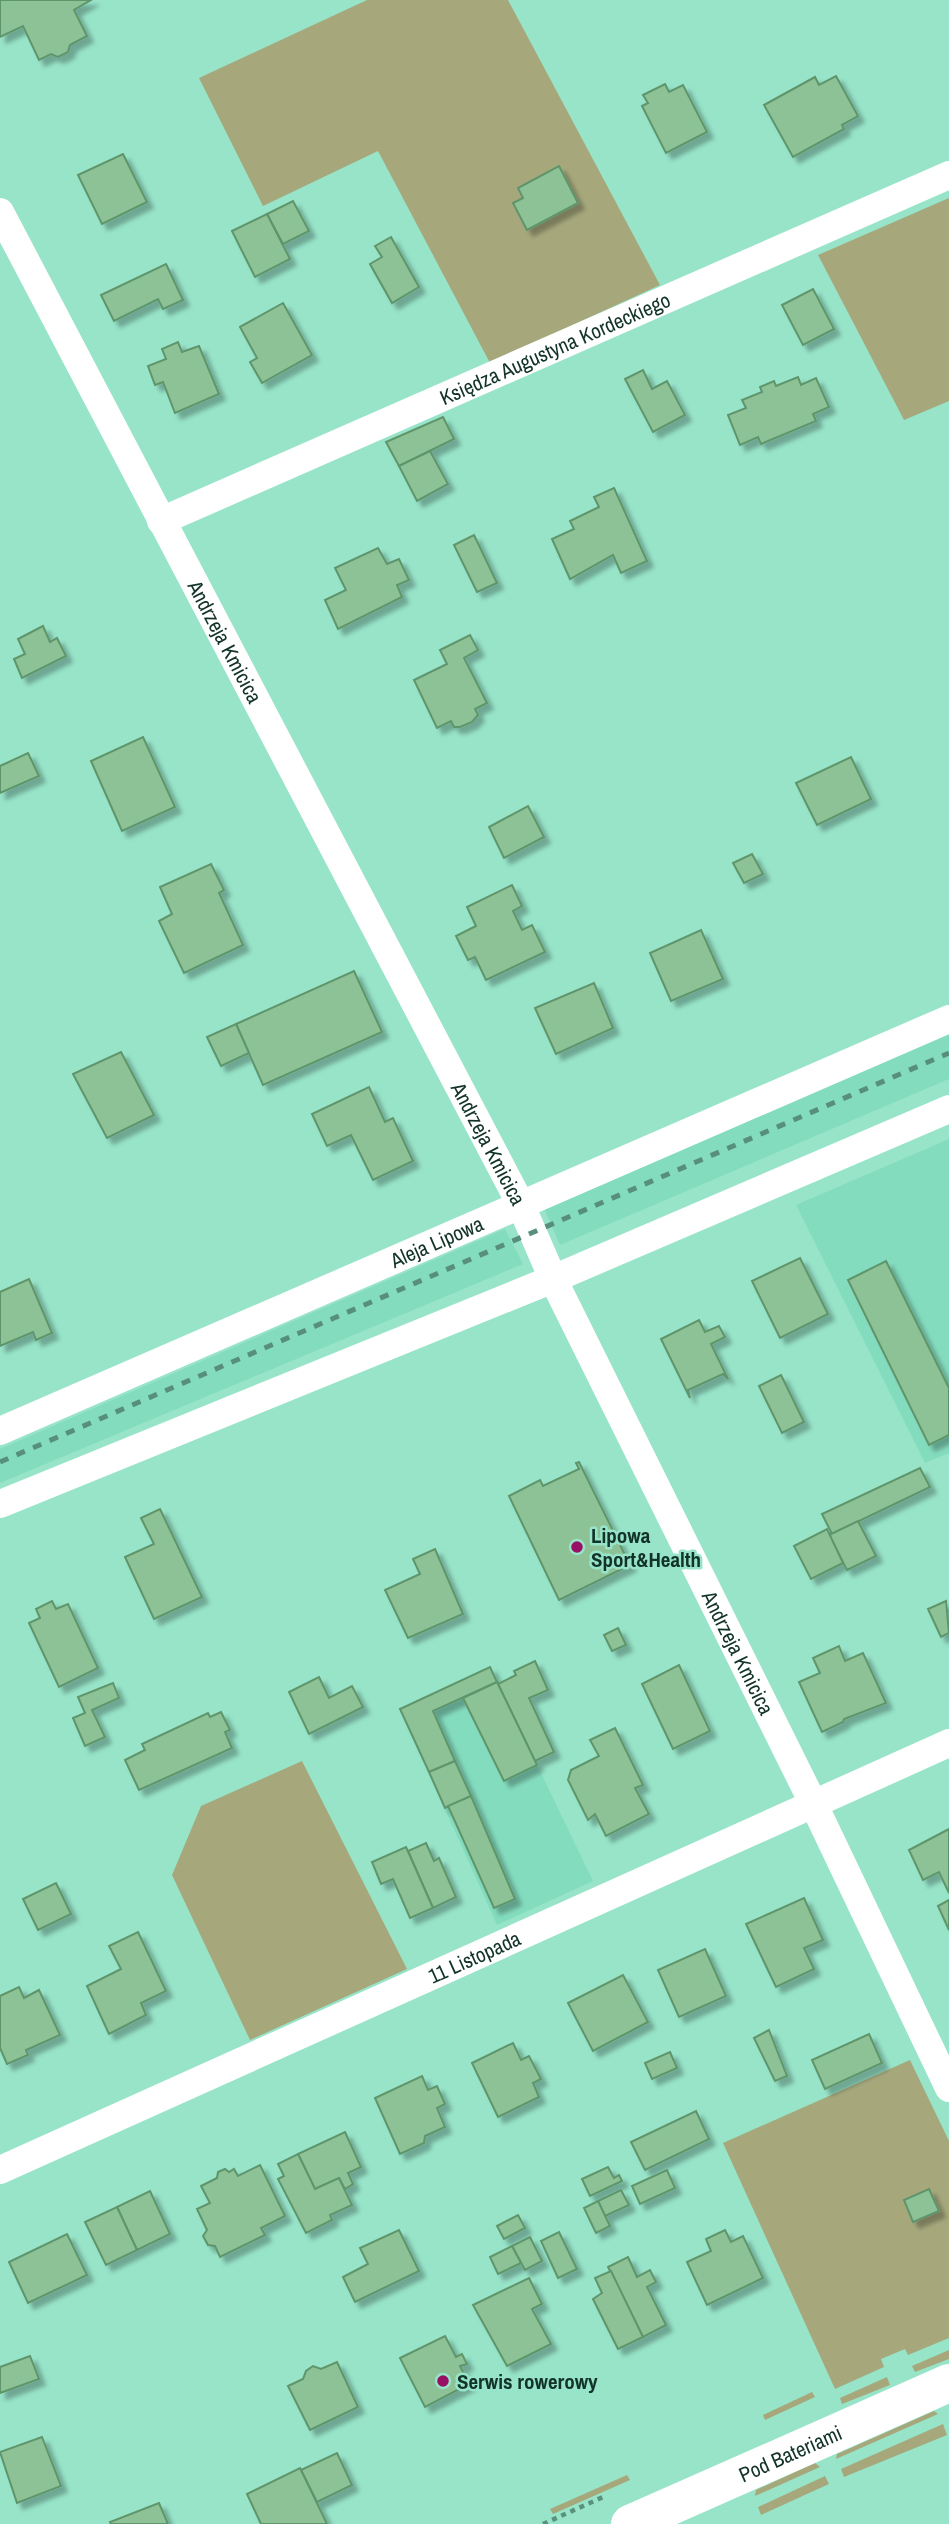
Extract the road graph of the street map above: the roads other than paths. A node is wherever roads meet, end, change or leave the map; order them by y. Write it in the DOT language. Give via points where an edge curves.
graph roads {
  1 [pos="949,175"];
  2 [pos="0,212"];
  3 [pos="161,521"];
  4 [pos="949,1019"];
  5 [pos="949,1109"];
  6 [pos="520,1203"];
  7 [pos="553,1279"];
  8 [pos="0,1431"];
  9 [pos="0,1504"];
  10 [pos="949,1743"];
  11 [pos="814,1805"];
  12 [pos="949,2088"];
  13 [pos="0,2171"];
  14 [pos="949,2383"];
  15 [pos="630,2524"];
  1 -- 3 [label="street, Księdza Augustyna Kordeckiego"];
  2 -- 3 [label="street, Andrzeja Kmicica"];
  3 -- 6 [label="street, Andrzeja Kmicica"];
  4 -- 6 [label="street, Aleja Lipowa"];
  5 -- 7 [label="street"];
  6 -- 7 [label="street, Andrzeja Kmicica"];
  6 -- 8 [label="street, Aleja Lipowa"];
  7 -- 9 [label="street"];
  7 -- 11 [label="street, Andrzeja Kmicica"];
  10 -- 11 [label="street, 11 Listopada"];
  11 -- 12 [label="street, Andrzeja Kmicica"];
  11 -- 13 [label="street, 11 Listopada"];
  14 -- 15 [label="street, Pod Bateriami"];
}
